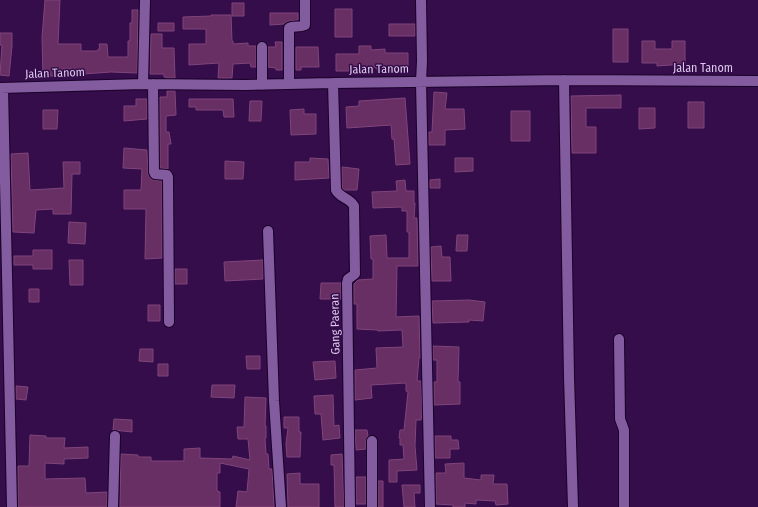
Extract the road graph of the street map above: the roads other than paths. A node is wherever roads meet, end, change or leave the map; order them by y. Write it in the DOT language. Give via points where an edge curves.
graph roads {
  1 [pos="145,0"];
  2 [pos="305,0"];
  3 [pos="421,0"];
  4 [pos="262,46"];
  5 [pos="564,80"];
  6 [pos="758,81"];
  7 [pos="421,82"];
  8 [pos="333,83"];
  9 [pos="142,84"];
  10 [pos="153,84"];
  11 [pos="289,84"];
  12 [pos="262,85"];
  13 [pos="2,88"];
  14 [pos="268,231"];
  15 [pos="170,322"];
  16 [pos="619,339"];
  17 [pos="115,436"];
  18 [pos="372,440"];
  19 [pos="12,507"];
  20 [pos="113,507"];
  21 [pos="281,507"];
  22 [pos="350,507"];
  23 [pos="372,507"];
  24 [pos="430,507"];
  25 [pos="573,507"];
  26 [pos="624,507"];
  1 -- 9 [label="street"];
  2 -- 11 [label="street" via="305,25 289,28"];
  3 -- 7 [label="street"];
  4 -- 12 [label="street"];
  5 -- 6 [label="street, Jalan Tanom"];
  5 -- 7 [label="street, Jalan Tanom"];
  5 -- 25 [label="street"];
  7 -- 8 [label="street, Jalan Tanom"];
  7 -- 24 [label="street"];
  8 -- 11 [label="street, Jalan Tanom"];
  8 -- 22 [label="street, Gang Paeran" via="336,190 354,206 355,274 347,282"];
  9 -- 10 [label="street, Jalan Tanom"];
  9 -- 13 [label="street, Jalan Tanom"];
  10 -- 12 [label="street, Jalan Tanom"];
  10 -- 15 [label="street" via="154,172 168,177"];
  11 -- 12 [label="street, Jalan Tanom"];
  13 -- 19 [label="street"];
  14 -- 21 [label="street" via="274,401"];
  16 -- 26 [label="street" via="620,419 624,430"];
  17 -- 20 [label="street"];
  18 -- 23 [label="street"];
}
